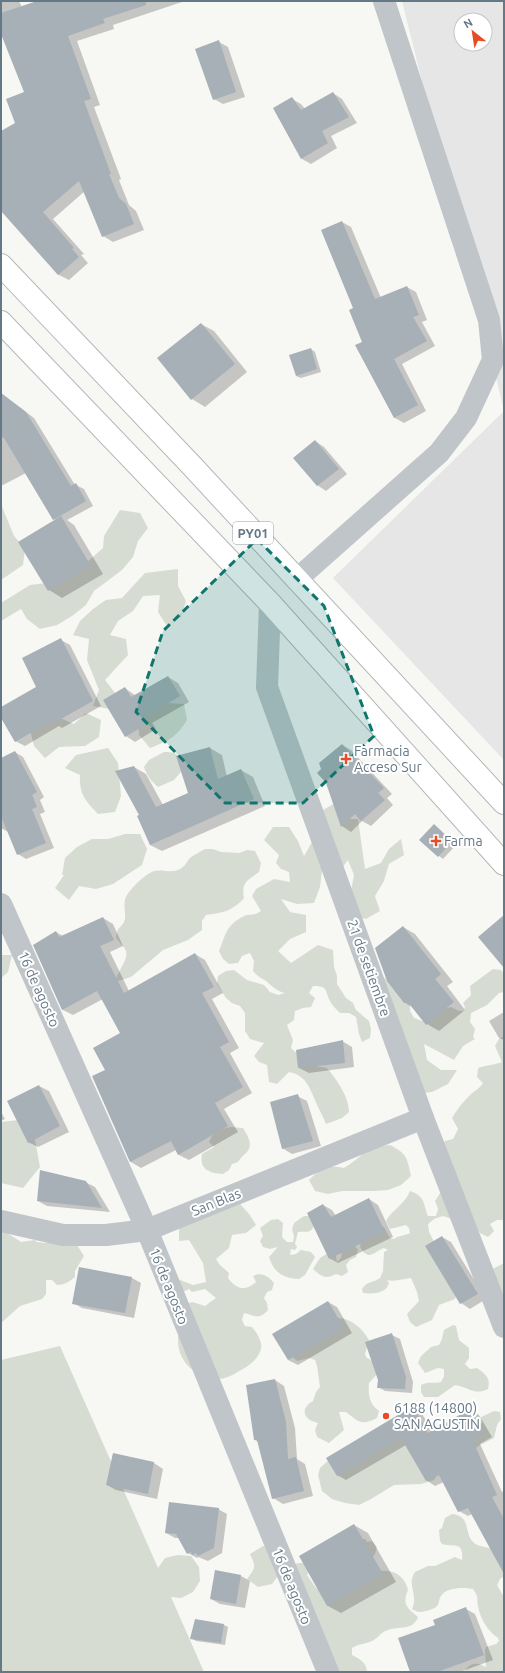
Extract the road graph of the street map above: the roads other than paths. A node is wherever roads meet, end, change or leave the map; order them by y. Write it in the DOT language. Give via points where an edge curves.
graph roads {
  1 [pos="384,1"];
  2 [pos="1,265"];
  3 [pos="1,281"];
  4 [pos="1,322"];
  5 [pos="193,468"];
  6 [pos="296,580"];
  7 [pos="270,603"];
  8 [pos="504,803"];
  9 [pos="504,864"];
  10 [pos="1,904"];
  11 [pos="422,1118"];
  12 [pos="1,1221"];
  13 [pos="147,1230"];
  14 [pos="504,1327"];
  15 [pos="328,1672"];
  1 -- 6 [label="street" via="489,320 493,360 466,418 439,453"];
  2 -- 5 [label="highway, PY01"];
  3 -- 5 [label="highway" via="118,406"];
  4 -- 7 [label="highway, PY01"];
  5 -- 6 [label="highway, PY01"];
  6 -- 8 [label="highway, PY01"];
  7 -- 9 [label="highway, PY01"];
  7 -- 11 [label="street, 21 de setiembre" via="267,687"];
  10 -- 13 [label="street, 16 de agosto"];
  11 -- 13 [label="street, San Blas"];
  11 -- 14 [label="street, 21 de setiembre"];
  12 -- 13 [label="street, San Blas" via="63,1235 106,1235"];
  13 -- 15 [label="street, 16 de agosto"];
}
